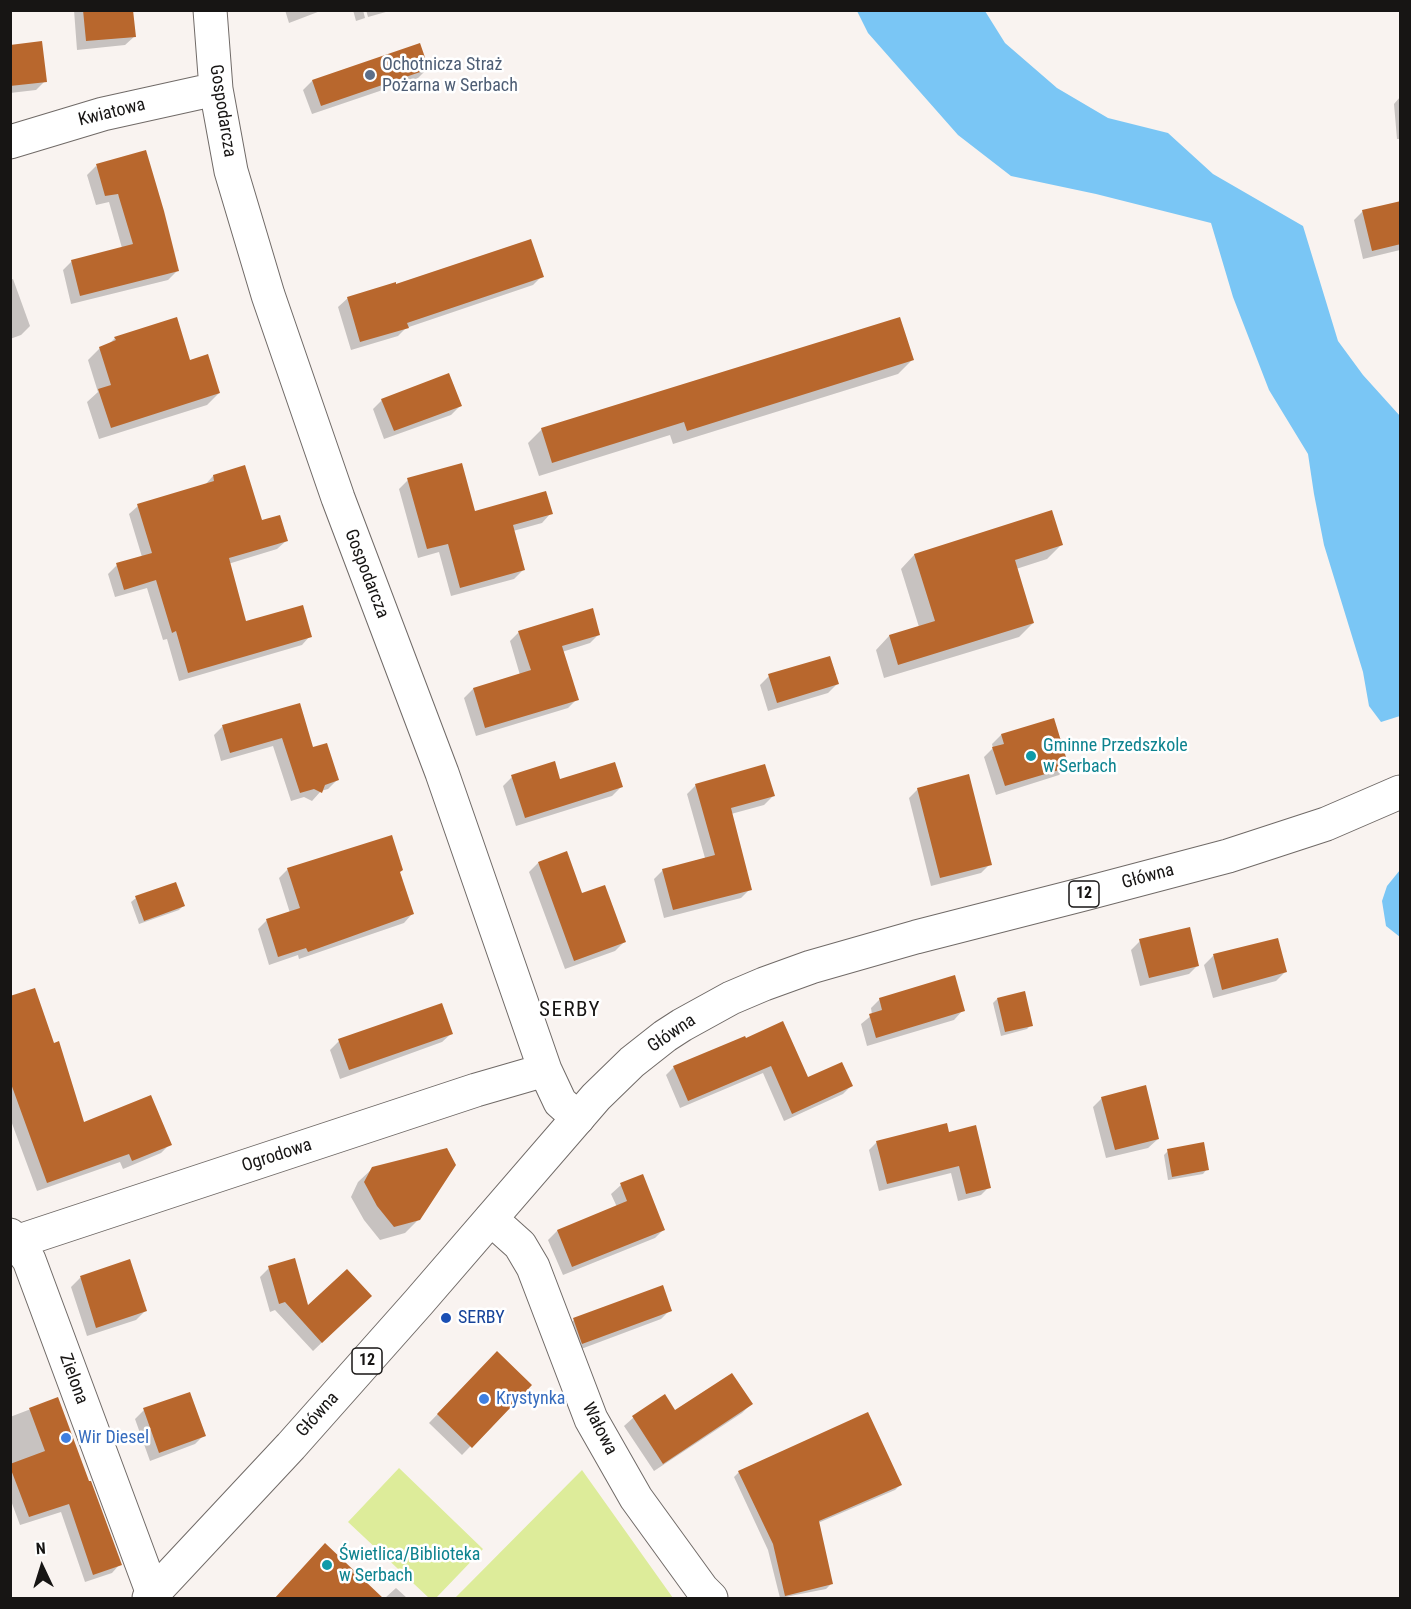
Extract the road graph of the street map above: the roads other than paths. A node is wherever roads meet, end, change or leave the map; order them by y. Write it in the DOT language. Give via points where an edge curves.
graph roads {
  1 [pos="210,10"];
  2 [pos="216,89"];
  3 [pos="10,142"];
  4 [pos="1401,792"];
  5 [pos="545,1070"];
  6 [pos="578,1118"];
  7 [pos="491,1219"];
  8 [pos="12,1241"];
  9 [pos="151,1596"];
  10 [pos="711,1599"];
  1 -- 2 [label="street, Gospodarcza"];
  2 -- 3 [label="street, Kwiatowa" via="103,114"];
  2 -- 5 [label="street, Gospodarcza" via="231,171 268,295"];
  4 -- 6 [label="street, Główna / 12" via="1326,824 1228,855 916,937 764,984 715,1006 665,1036 620,1073"];
  5 -- 6 [label="street, Gospodarcza" via="560,1102"];
  5 -- 8 [label="street, Ogrodowa"];
  6 -- 7 [label="street, Główna / 12"];
  7 -- 9 [label="street, Główna / 12" via="291,1446"];
  7 -- 10 [label="street, Wałowa" via="520,1245 533,1267 591,1419 636,1498"];
  8 -- 9 [label="street, Zielona" via="29,1260"];
}
